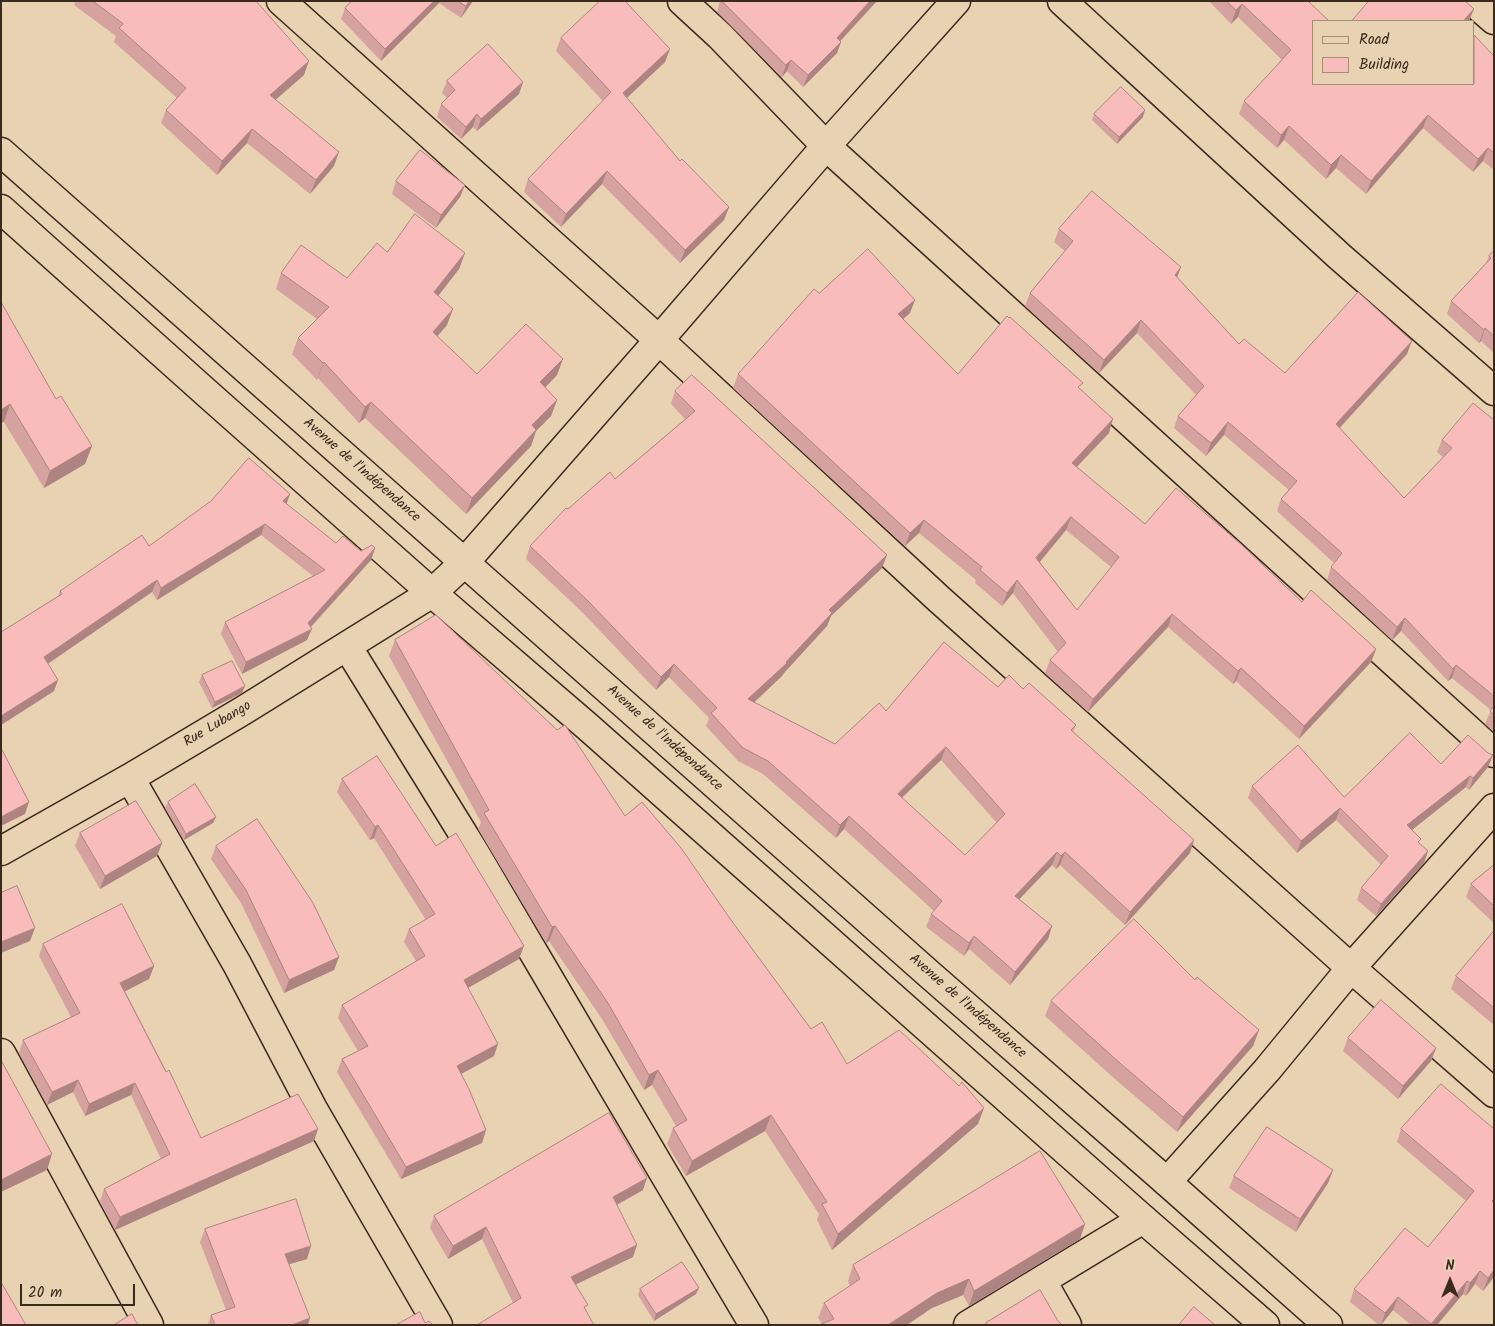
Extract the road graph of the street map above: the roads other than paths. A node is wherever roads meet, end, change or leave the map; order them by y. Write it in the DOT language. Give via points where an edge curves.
graph roads {
  1 [pos="281,1"];
  2 [pos="682,1"];
  3 [pos="956,1"];
  4 [pos="1062,1"];
  5 [pos="1472,1"];
  6 [pos="1494,20"];
  7 [pos="826,146"];
  8 [pos="1,152"];
  9 [pos="1,209"];
  10 [pos="659,340"];
  11 [pos="1494,391"];
  12 [pos="465,562"];
  13 [pos="432,593"];
  14 [pos="347,646"];
  15 [pos="1494,753"];
  16 [pos="130,778"];
  17 [pos="1494,808"];
  18 [pos="1,851"];
  19 [pos="1351,968"];
  20 [pos="1,1052"];
  21 [pos="1494,1093"];
  22 [pos="1167,1182"];
  23 [pos="1143,1220"];
  24 [pos="1042,1281"];
  25 [pos="149,1325"];
  26 [pos="438,1325"];
  27 [pos="754,1325"];
  28 [pos="968,1325"];
  29 [pos="1067,1325"];
  30 [pos="1265,1325"];
  31 [pos="1328,1325"];
  1 -- 10 [label="street"];
  2 -- 7 [label="street"];
  3 -- 7 [label="street, Rue Lubango"];
  4 -- 11 [label="street" via="1339,256"];
  5 -- 6 [label="street"];
  7 -- 10 [label="street, Rue Lubango"];
  7 -- 15 [label="street"];
  8 -- 12 [label="street, Avenue de l'Indépendance"];
  9 -- 13 [label="street"];
  10 -- 12 [label="street, Rue Lubango"];
  10 -- 19 [label="street" via="940,600"];
  12 -- 13 [label="street, Rue Lubango"];
  12 -- 22 [label="street, Avenue de l'Indépendance"];
  13 -- 14 [label="street, Rue Lubango"];
  13 -- 23 [label="street"];
  14 -- 16 [label="street, Rue Lubango"];
  14 -- 27 [label="street" via="475,853"];
  16 -- 18 [label="street, Rue Lubango"];
  16 -- 26 [label="street" via="237,964 313,1109"];
  17 -- 19 [label="street"];
  19 -- 21 [label="street"];
  19 -- 22 [label="street" via="1267,1070"];
  20 -- 25 [label="street"];
  22 -- 31 [label="street, Avenue de l'Indépendance"];
  23 -- 24 [label="street"];
  23 -- 30 [label="street"];
  24 -- 28 [label="street"];
  24 -- 29 [label="street"];
}
